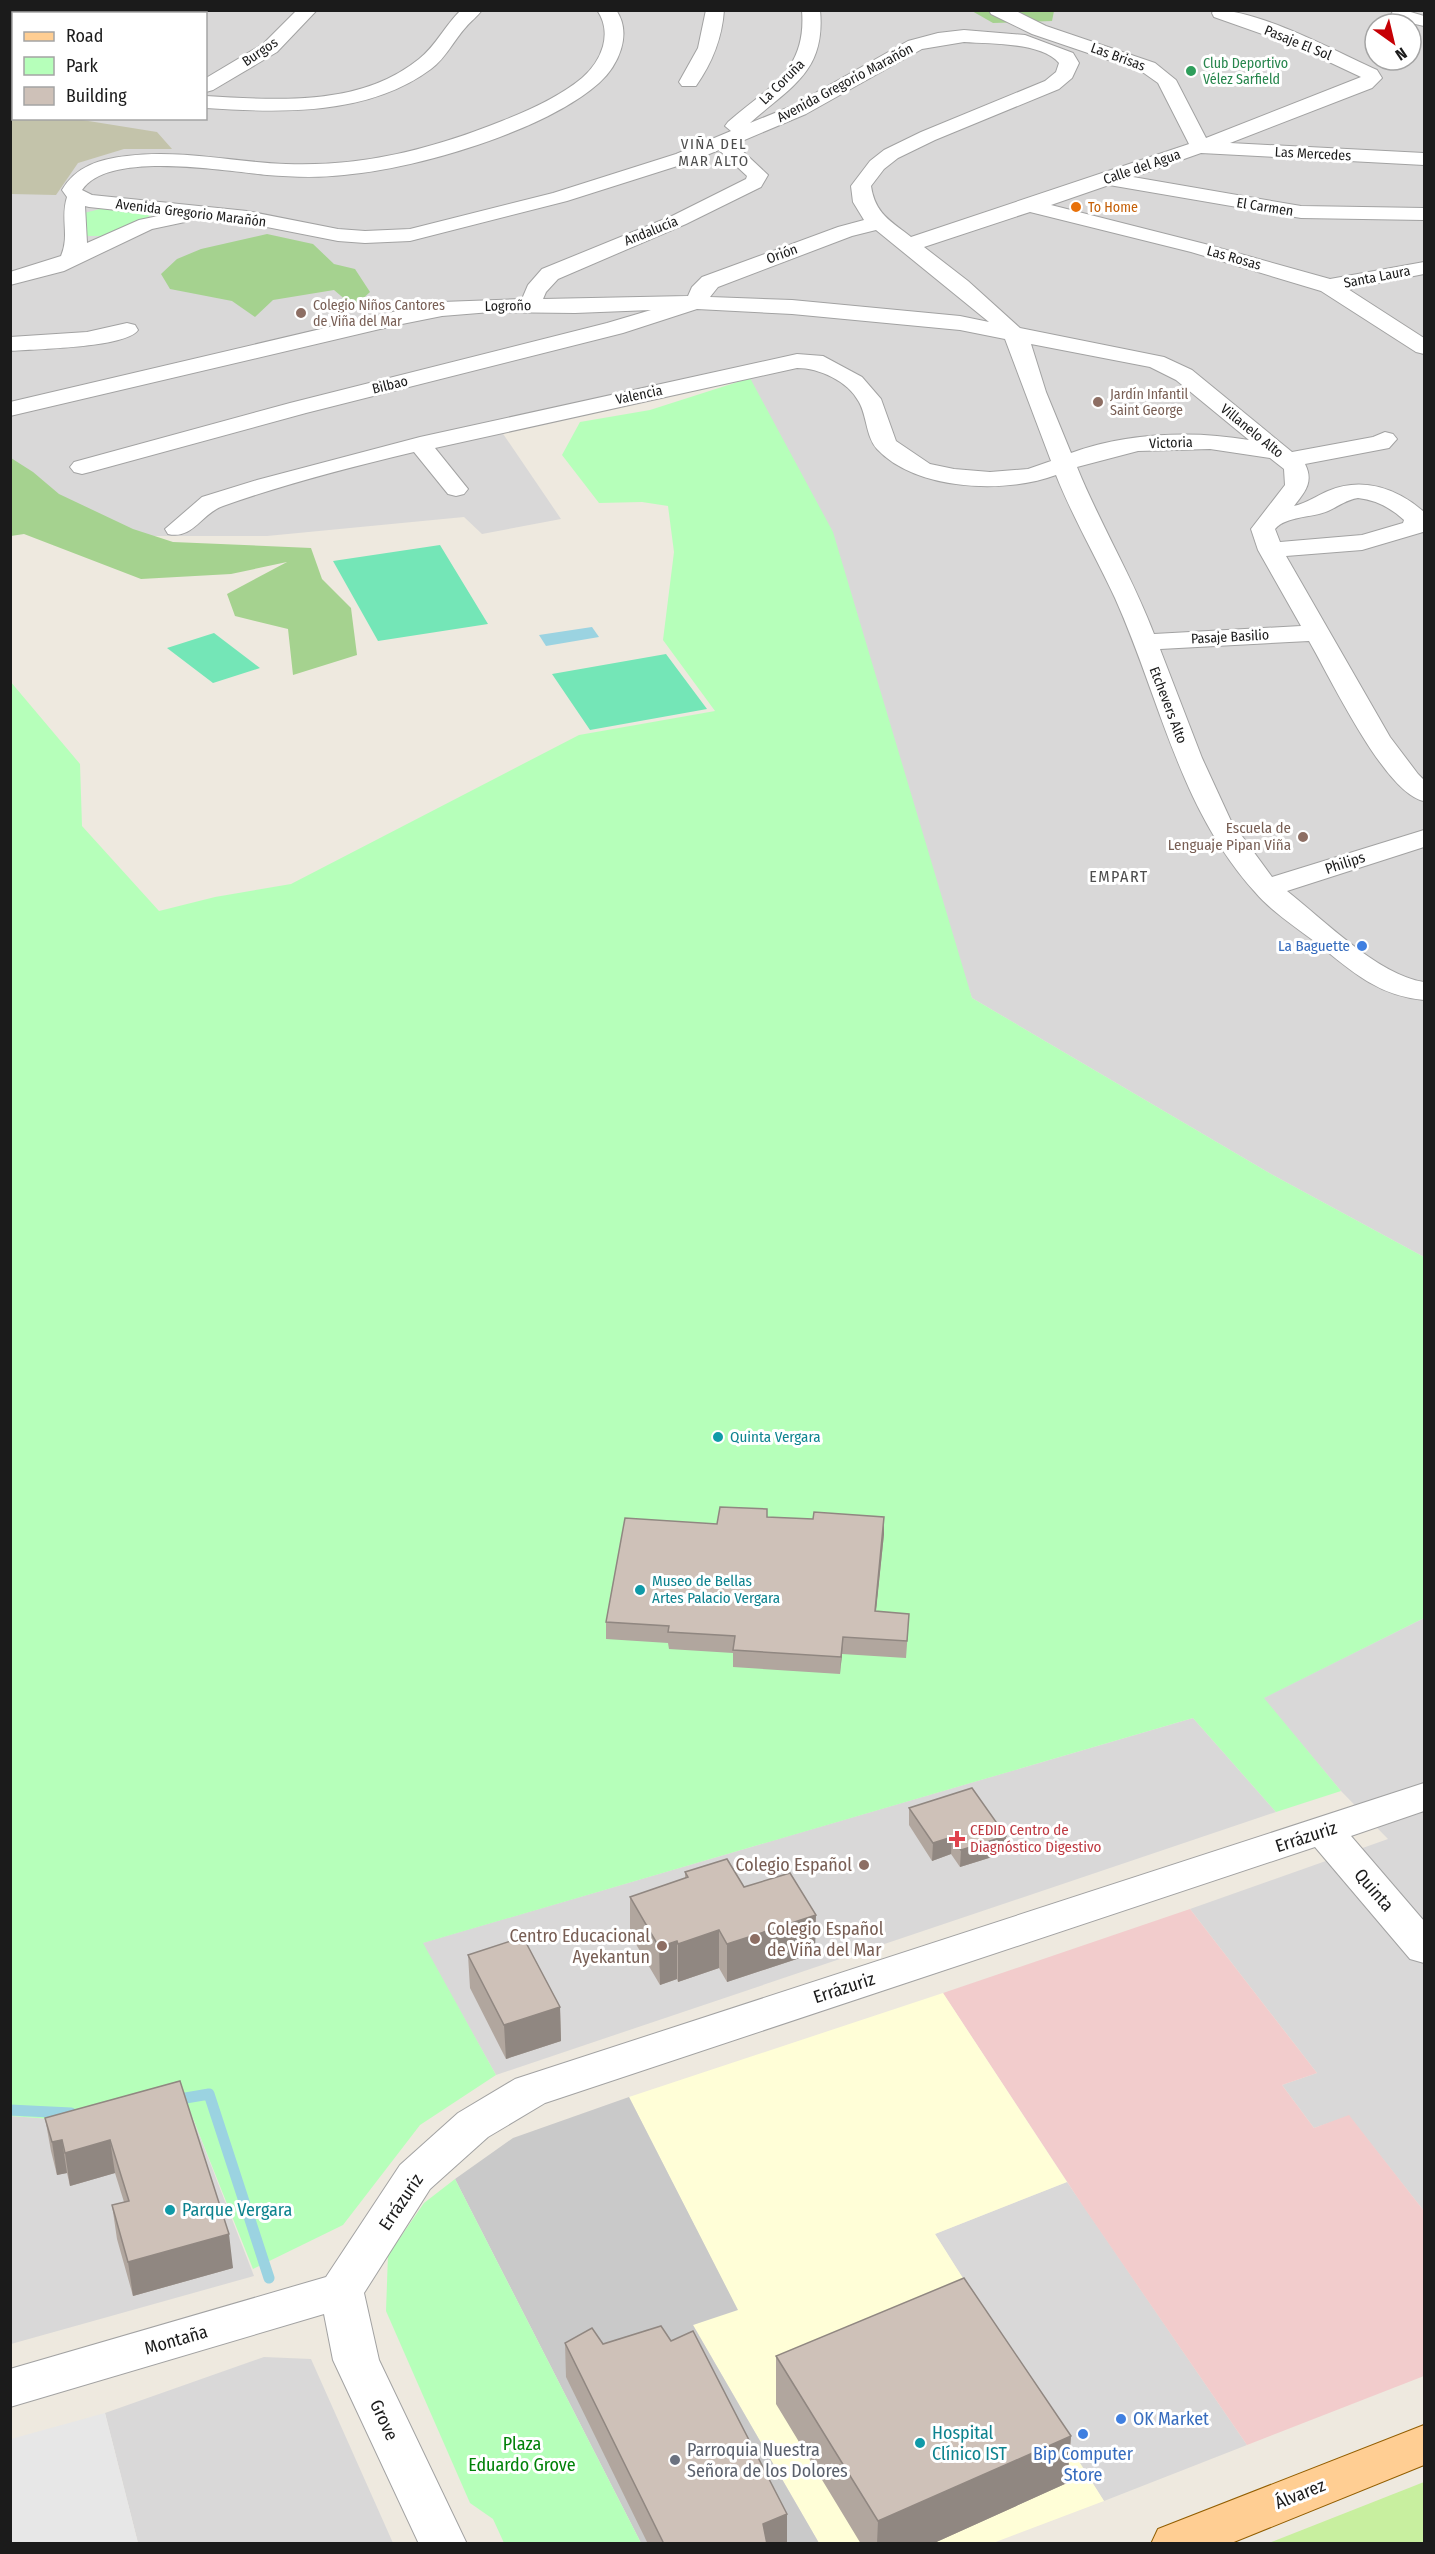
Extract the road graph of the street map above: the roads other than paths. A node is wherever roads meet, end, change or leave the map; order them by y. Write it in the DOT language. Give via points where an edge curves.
graph roads {
  1 [pos="308,10"];
  2 [pos="473,10"];
  3 [pos="606,10"];
  4 [pos="715,10"];
  5 [pos="811,10"];
  6 [pos="998,10"];
  7 [pos="1221,14"];
  8 [pos="970,19"];
  9 [pos="938,39"];
  10 [pos="1372,78"];
  11 [pos="689,82"];
  12 [pos="207,85"];
  13 [pos="207,102"];
  14 [pos="722,141"];
  15 [pos="1201,147"];
  16 [pos="683,158"];
  17 [pos="739,159"];
  18 [pos="1425,159"];
  19 [pos="1107,178"];
  20 [pos="75,204"];
  21 [pos="1028,205"];
  22 [pos="165,214"];
  23 [pos="1425,214"];
  24 [pos="879,223"];
  25 [pos="118,237"];
  26 [pos="77,239"];
  27 [pos="907,245"];
  28 [pos="70,260"];
  29 [pos="1424,268"];
  30 [pos="10,279"];
  31 [pos="1329,286"];
  32 [pos="698,302"];
  33 [pos="530,305"];
  34 [pos="127,330"];
  35 [pos="1014,334"];
  36 [pos="10,344"];
  37 [pos="1425,346"];
  38 [pos="10,410"];
  39 [pos="1385,439"];
  40 [pos="420,444"];
  41 [pos="1284,457"];
  42 [pos="1064,464"];
  43 [pos="82,467"];
  44 [pos="456,489"];
  45 [pos="1275,517"];
  46 [pos="177,529"];
  47 [pos="1270,550"];
  48 [pos="1316,633"];
  49 [pos="1144,642"];
  50 [pos="1425,793"];
  51 [pos="1425,838"];
  52 [pos="1266,888"];
  53 [pos="1425,991"];
  54 [pos="1425,1797"];
  55 [pos="1324,1831"];
  56 [pos="1425,1948"];
  57 [pos="341,2291"];
  58 [pos="10,2388"];
  59 [pos="1425,2445"];
  60 [pos="443,2544"];
  61 [pos="1175,2544"];
  1 -- 12 [label="street, Burgos" via="270,48"];
  2 -- 13 [label="street" via="428,62 399,81 369,93 322,102 271,105"];
  3 -- 20 [label="street" via="614,24 615,37 599,73 553,105 459,146 416,159 322,171 135,161 90,172 76,182 72,190"];
  4 -- 11 [label="street" via="708,52"];
  5 -- 14 [label="street, La Coruña" via="815,36 807,58 790,79"];
  6 -- 15 [label="street, Las Brisas" via="1039,30 1148,67 1166,80"];
  7 -- 10 [label="street, Pasaje El Sol" via="1300,41"];
  8 -- 9 [label="street, Avenida Gregorio Marañón" via="934,31"];
  9 -- 14 [label="street, Avenida Gregorio Marañón" via="915,45 799,110"];
  9 -- 24 [label="street, Avenida Gregorio Marañón" via="964,36 1025,41 1066,57 1069,63 1065,74 1052,85 928,136 877,165 861,186 862,202"];
  10 -- 15 [label="street, Calle del Agua" via="1317,104"];
  14 -- 16 [label="street, Avenida Gregorio Marañón"];
  14 -- 17 [label="street, Andalucía"];
  15 -- 18 [label="street, Las Mercedes"];
  15 -- 19 [label="street, Calle del Agua"];
  16 -- 17 [label="street"];
  16 -- 22 [label="street, Avenida Gregorio Marañón" via="560,197 410,235 338,236 247,217"];
  17 -- 33 [label="street, Andalucía" via="758,175 754,183 679,220 550,274 536,290"];
  19 -- 21 [label="street, Calle del Agua"];
  19 -- 23 [label="street, El Carmen" via="1301,212"];
  20 -- 22 [label="street, Avenida Gregorio Marañón" via="115,204"];
  20 -- 26 [label="street"];
  21 -- 27 [label="street, Calle del Agua"];
  21 -- 31 [label="street, Las Rosas"];
  22 -- 25 [label="street"];
  24 -- 27 [label="street, Avenida Gregorio Marañón"];
  24 -- 32 [label="street, Orión" via="845,231 710,282 700,292"];
  25 -- 26 [label="street" via="98,241"];
  25 -- 28 [label="street"];
  26 -- 28 [label="street"];
  27 -- 35 [label="street, Avenida Gregorio Marañón" via="960,285"];
  28 -- 30 [label="street"];
  29 -- 31 [label="street, Santa Laura"];
  31 -- 37 [label="street, Las Rosas"];
  32 -- 33 [label="street, Logroño"];
  32 -- 35 [label="street, Logroño" via="960,323"];
  32 -- 43 [label="street, Bilbao" via="615,328"];
  33 -- 38 [label="street, Logroño" via="442,309 397,318"];
  34 -- 36 [label="street"];
  35 -- 41 [label="street, Villanelo Alto" via="1156,362 1184,375"];
  35 -- 42 [label="street, Etchevers Alto"];
  39 -- 41 [label="street" via="1381,443"];
  40 -- 42 [label="street, Valencia" via="797,361 816,361 854,382 870,399 885,444 922,469 990,479 1032,476"];
  40 -- 44 [label="street"];
  40 -- 46 [label="street, Valencia" via="211,502"];
  41 -- 42 [label="street, Victoria" via="1245,446 1176,441 1108,450"];
  41 -- 45 [label="street, Villanelo Alto" via="1295,466 1297,486"];
  42 -- 49 [label="street, Etchevers Alto"];
  45 -- 47 [label="street, Villanelo Alto" via="1263,529"];
  45 -- 47 [label="street" via="1318,507 1358,491 1390,499 1418,518 1414,526 1400,533 1372,540"];
  47 -- 48 [label="street, Villanelo Alto"];
  48 -- 49 [label="street, Pasaje Basilio"];
  48 -- 50 [label="street, Villanelo Alto" via="1378,739 1408,780"];
  49 -- 52 [label="street, Etchevers Alto" via="1216,821"];
  51 -- 52 [label="street, Philips"];
  52 -- 53 [label="street, Etchevers Alto" via="1365,968 1402,988"];
  54 -- 55 [label="street, Errázuriz"];
  55 -- 56 [label="street, Quinta"];
  55 -- 57 [label="street, Errázuriz" via="530,2091 473,2125 415,2177"];
  57 -- 58 [label="street, Montaña"];
  57 -- 60 [label="street, Grove" via="356,2360"];
  59 -- 61 [label="main road, Álvarez"];
}
